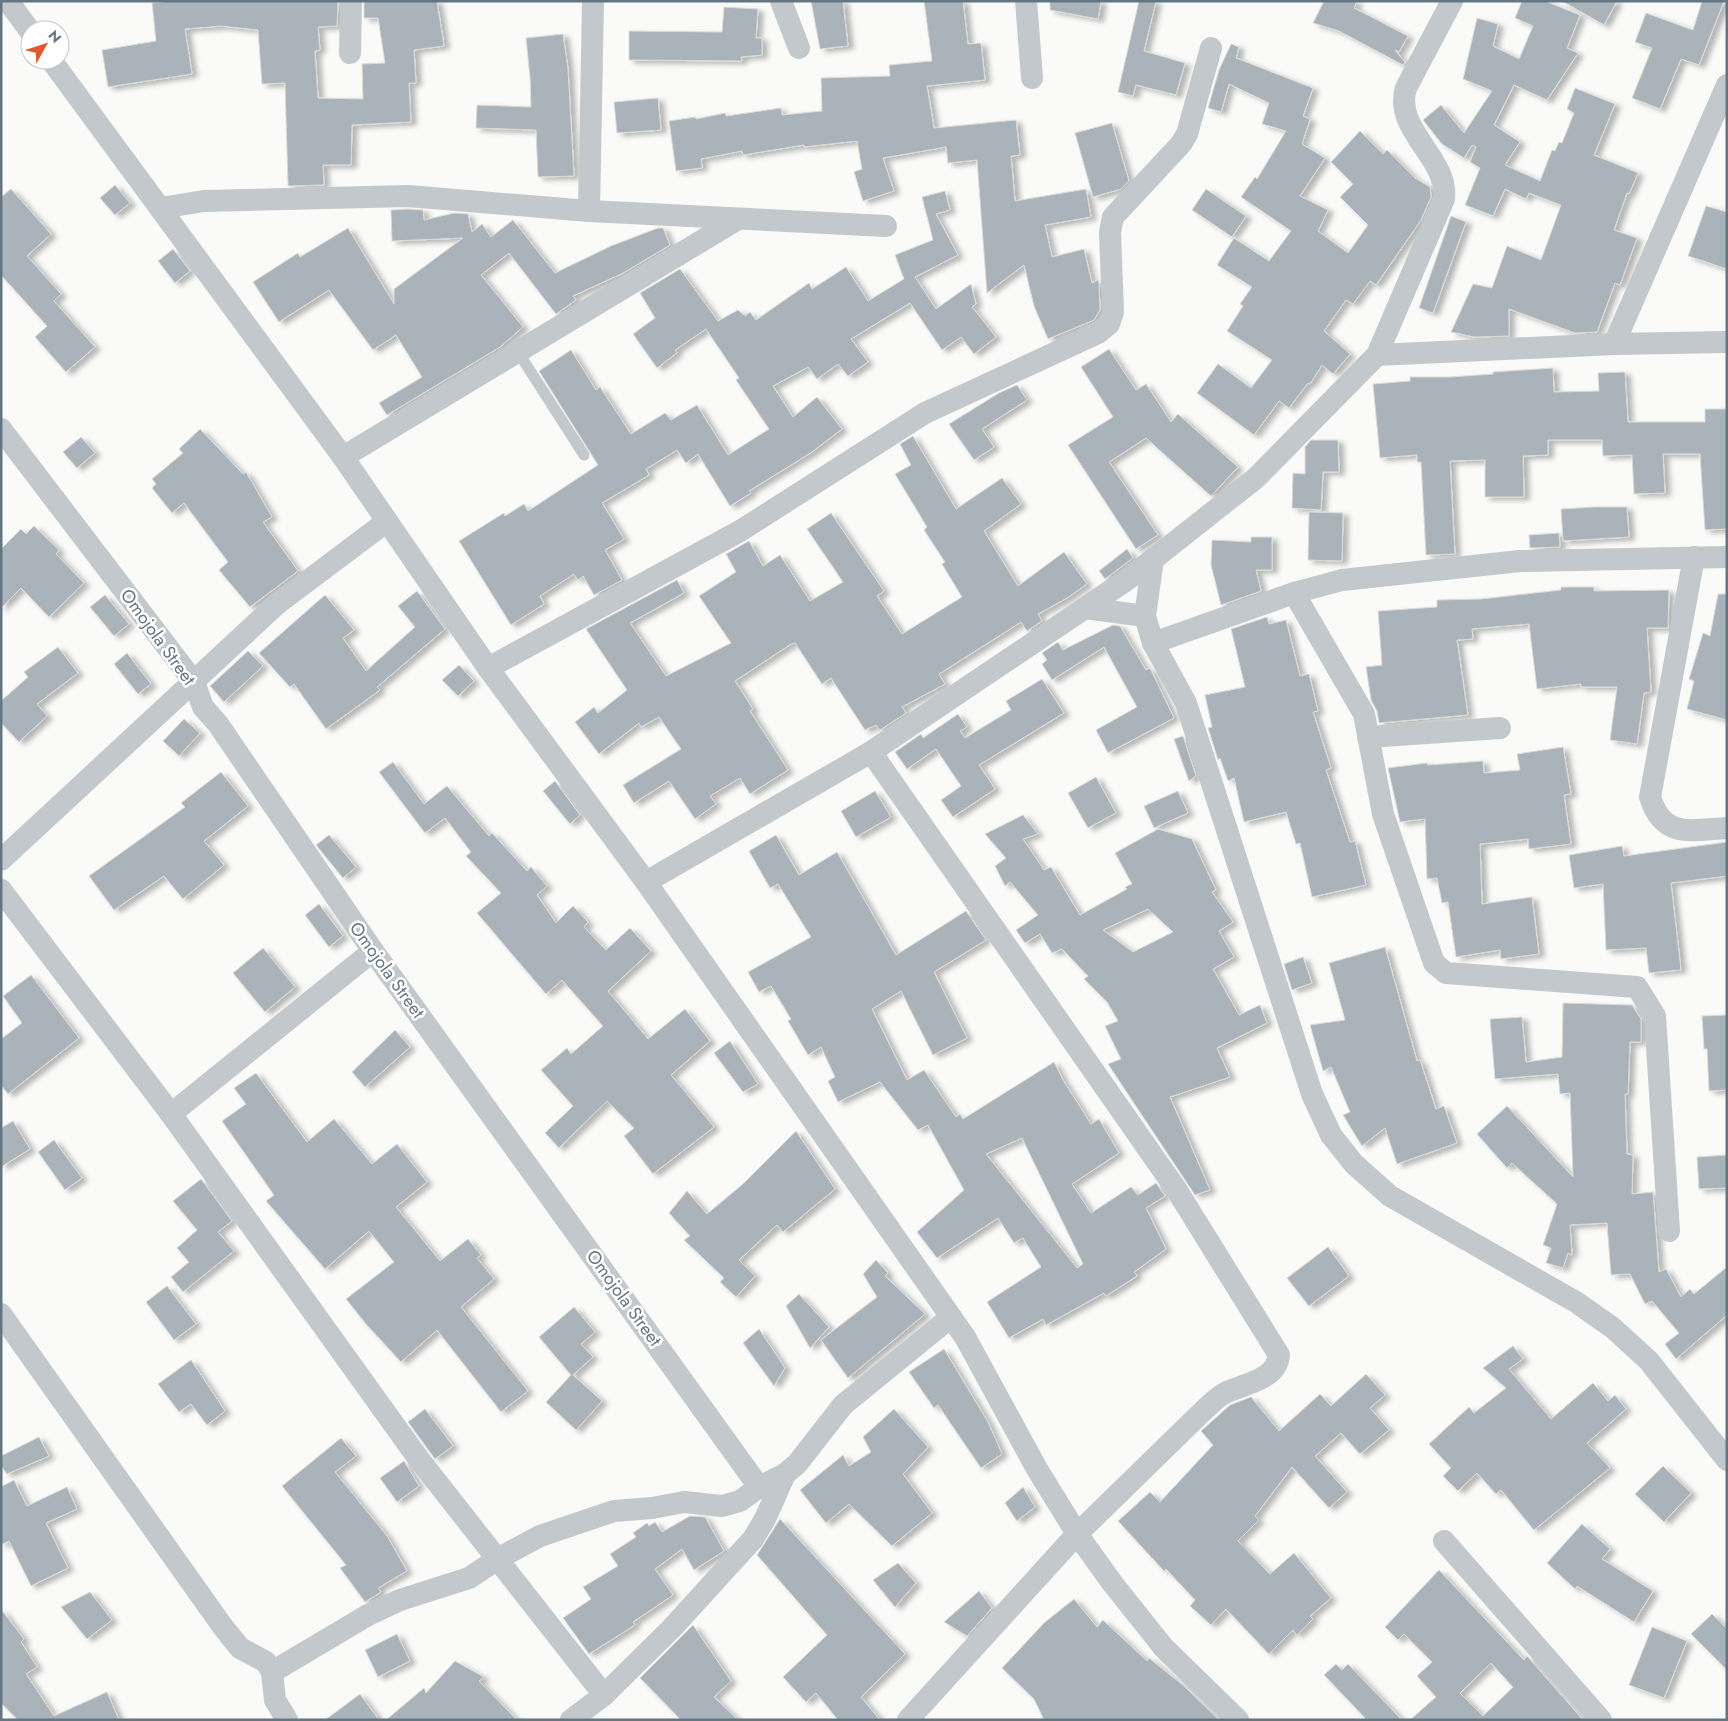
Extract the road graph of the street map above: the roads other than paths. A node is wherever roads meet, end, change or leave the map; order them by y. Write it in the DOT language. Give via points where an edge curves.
graph roads {
  1 [pos="8,1"];
  2 [pos="351,1"];
  3 [pos="593,1"];
  4 [pos="781,1"];
  5 [pos="1026,1"];
  6 [pos="1452,1"];
  7 [pos="22,20"];
  8 [pos="799,48"];
  9 [pos="1211,48"];
  10 [pos="350,53"];
  11 [pos="58,70"];
  12 [pos="1032,78"];
  13 [pos="1727,85"];
  14 [pos="161,208"];
  15 [pos="589,211"];
  16 [pos="738,219"];
  17 [pos="886,226"];
  18 [pos="1727,342"];
  19 [pos="1614,344"];
  20 [pos="518,352"];
  21 [pos="1376,355"];
  22 [pos="1,429"];
  23 [pos="584,455"];
  24 [pos="343,457"];
  25 [pos="386,522"];
  26 [pos="1694,557"];
  27 [pos="1727,557"];
  28 [pos="1153,559"];
  29 [pos="1294,593"];
  30 [pos="1085,608"];
  31 [pos="1145,616"];
  32 [pos="1152,643"];
  33 [pos="488,668"];
  34 [pos="194,682"];
  35 [pos="1500,728"];
  36 [pos="1368,737"];
  37 [pos="871,752"];
  38 [pos="1727,828"];
  39 [pos="1,860"];
  40 [pos="646,882"];
  41 [pos="1,890"];
  42 [pos="373,951"];
  43 [pos="171,1114"];
  44 [pos="1669,1231"];
  45 [pos="1,1314"];
  46 [pos="951,1317"];
  47 [pos="1727,1460"];
  48 [pos="785,1474"];
  49 [pos="759,1487"];
  50 [pos="1077,1534"];
  51 [pos="1444,1541"];
  52 [pos="498,1558"];
  53 [pos="272,1672"];
  54 [pos="604,1695"];
  55 [pos="287,1720"];
  56 [pos="571,1720"];
  57 [pos="908,1720"];
  58 [pos="1238,1720"];
  59 [pos="1601,1720"];
  1 -- 7 [label="street"];
  2 -- 10 [label="street"];
  3 -- 15 [label="street"];
  4 -- 8 [label="street"];
  5 -- 12 [label="street"];
  6 -- 21 [label="street" via="1402,99 1404,112 1444,179 1444,199"];
  9 -- 33 [label="street" via="1187,134 1113,217 1110,232 1113,312 1109,324 1098,333 925,413 740,531"];
  11 -- 14 [label="street"];
  13 -- 19 [label="street"];
  14 -- 15 [label="street" via="213,201 408,196"];
  14 -- 24 [label="street"];
  15 -- 16 [label="street"];
  16 -- 17 [label="street"];
  16 -- 20 [label="street"];
  18 -- 19 [label="street"];
  19 -- 21 [label="street"];
  20 -- 23 [label="lane"];
  20 -- 24 [label="street"];
  21 -- 28 [label="street" via="1256,478"];
  22 -- 34 [label="street, Omojola Street"];
  24 -- 25 [label="street"];
  25 -- 33 [label="street"];
  25 -- 34 [label="street" via="277,604"];
  26 -- 27 [label="street"];
  26 -- 29 [label="street" via="1520,561 1460,566 1342,580"];
  26 -- 38 [label="street" via="1650,798 1655,814 1667,826 1682,831"];
  28 -- 30 [label="street"];
  28 -- 31 [label="street"];
  29 -- 32 [label="street"];
  29 -- 36 [label="street" via="1356,697 1364,714"];
  30 -- 31 [label="street"];
  30 -- 37 [label="street"];
  31 -- 32 [label="street"];
  32 -- 47 [label="street" via="1186,703 1312,1094 1331,1135 1354,1164 1390,1196 1576,1302 1613,1328 1649,1361"];
  33 -- 40 [label="street"];
  34 -- 39 [label="street"];
  34 -- 42 [label="street, Omojola Street" via="203,707 218,724"];
  35 -- 36 [label="street"];
  36 -- 44 [label="street" via="1383,814 1428,952 1439,968 1446,973 1637,987 1655,1016"];
  37 -- 40 [label="street"];
  37 -- 50 [label="street" via="1176,1189 1279,1355 1278,1362 1267,1376 1223,1394"];
  40 -- 46 [label="street"];
  41 -- 43 [label="street"];
  42 -- 43 [label="street"];
  42 -- 49 [label="street, Omojola Street"];
  43 -- 52 [label="street" via="418,1458"];
  45 -- 53 [label="street" via="223,1627 240,1648 266,1662"];
  46 -- 48 [label="street" via="843,1405 797,1464"];
  46 -- 50 [label="street"];
  48 -- 49 [label="street"];
  48 -- 54 [label="street" via="766,1519 753,1539 672,1629"];
  49 -- 52 [label="street" via="740,1501 722,1506 684,1502 614,1510 540,1536"];
  50 -- 57 [label="street"];
  50 -- 58 [label="street" via="1164,1648"];
  51 -- 59 [label="street"];
  52 -- 53 [label="street" via="469,1578 400,1600 368,1615"];
  52 -- 54 [label="street"];
  53 -- 55 [label="street" via="275,1700"];
  54 -- 56 [label="street"];
}
